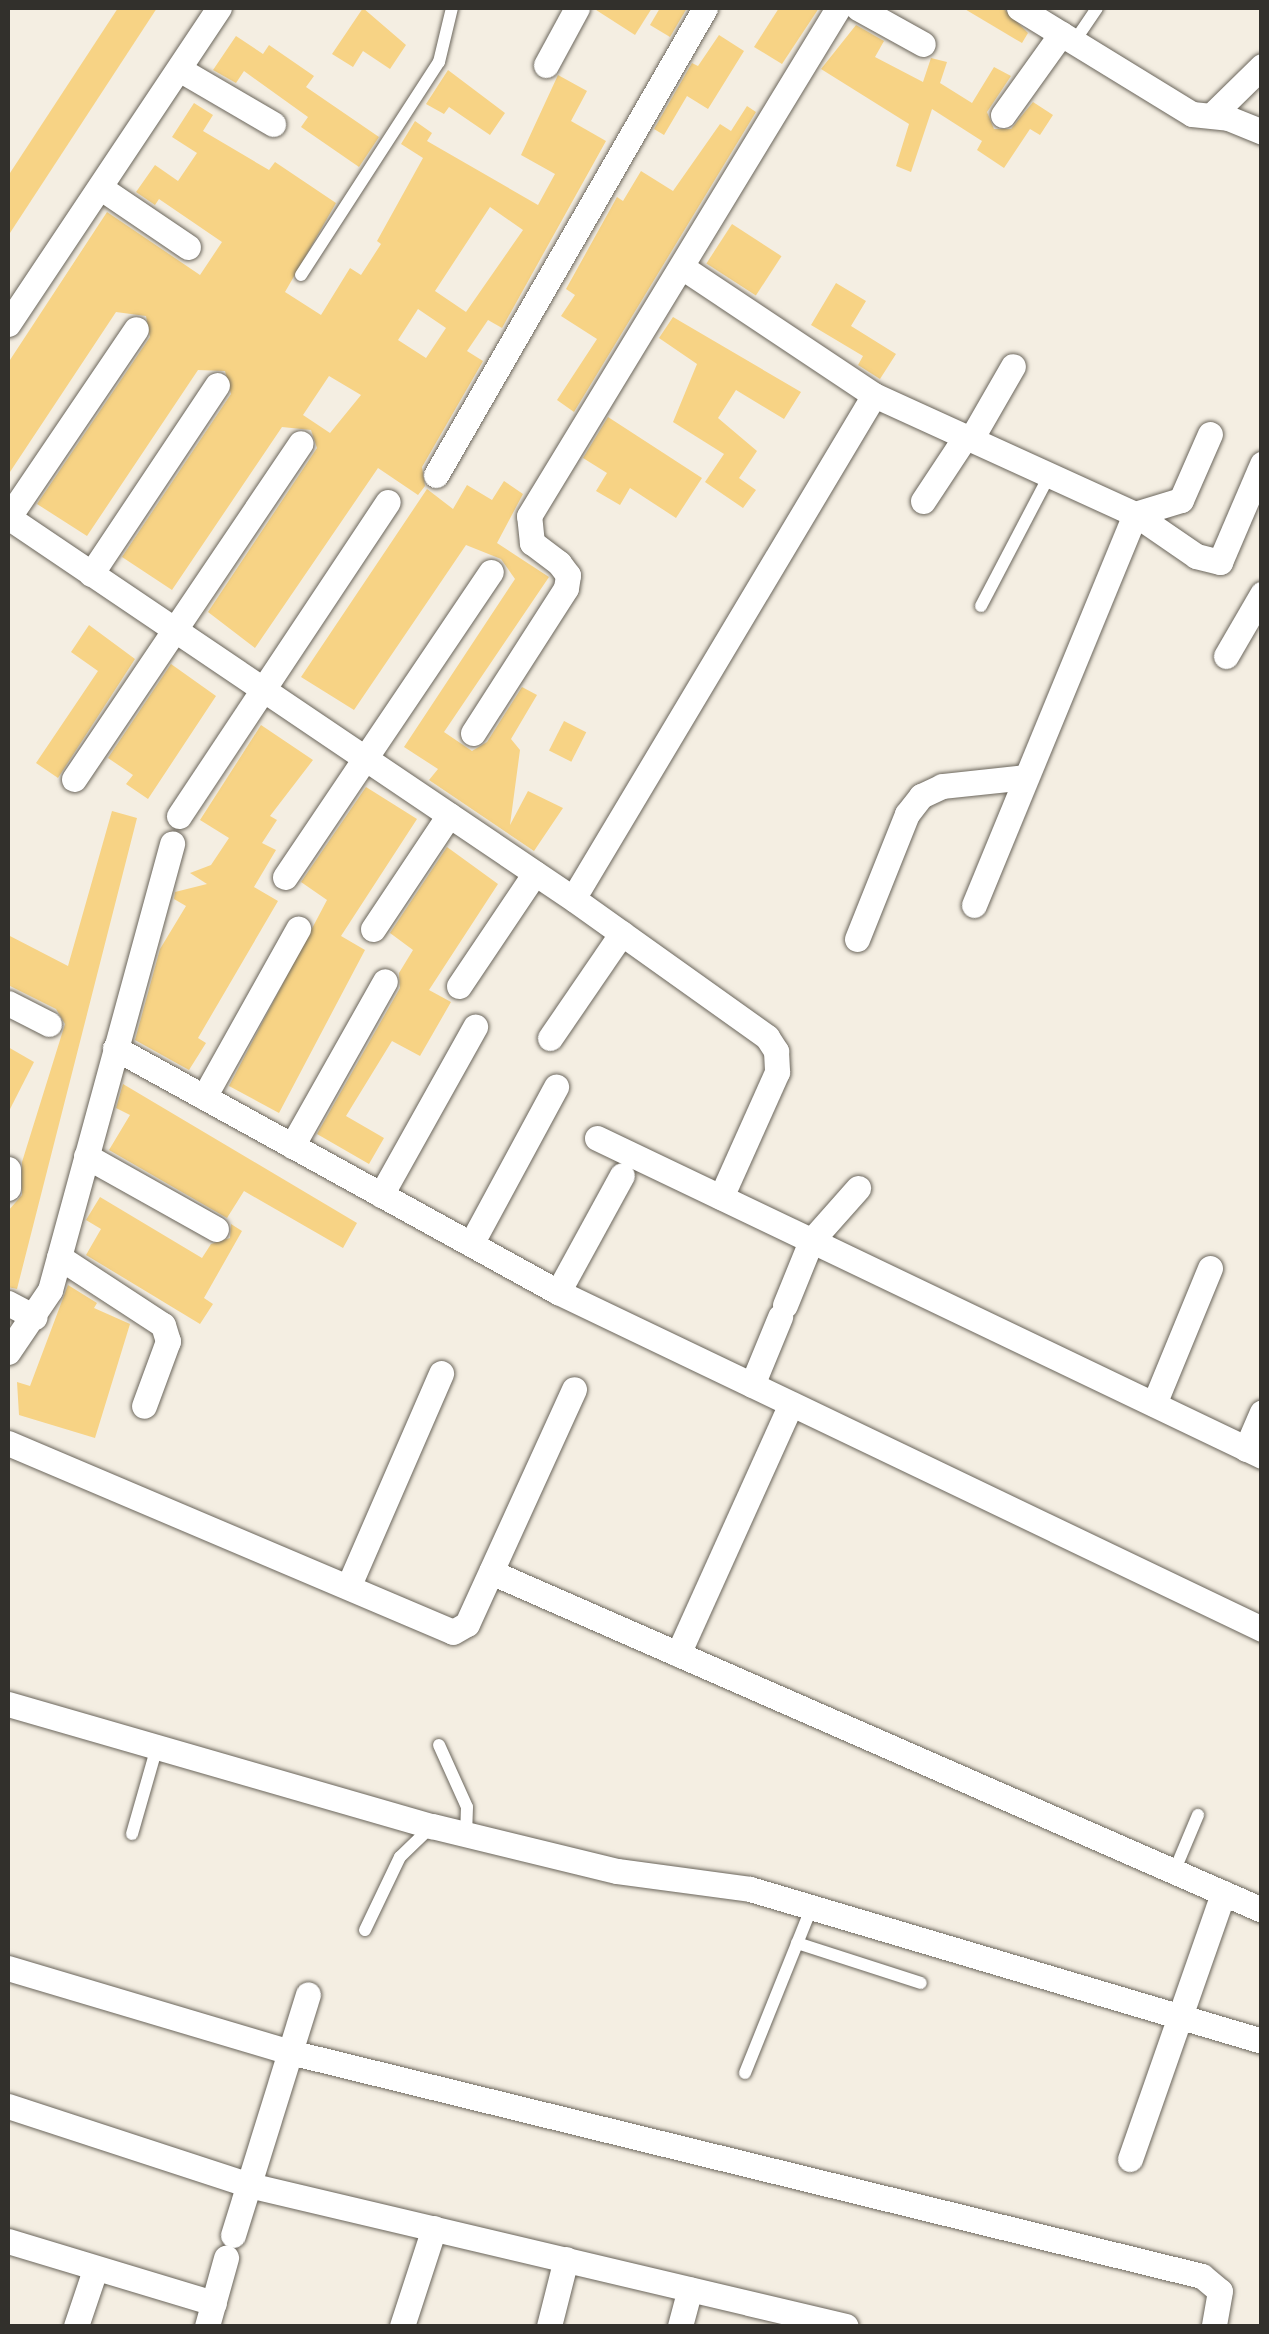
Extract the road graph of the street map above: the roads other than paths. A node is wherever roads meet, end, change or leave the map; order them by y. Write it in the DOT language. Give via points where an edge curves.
graph roads {
  1 [pos="219,8"];
  2 [pos="452,8"];
  3 [pos="577,8"];
  4 [pos="705,8"];
  5 [pos="838,8"];
  6 [pos="858,8"];
  7 [pos="1019,8"];
  8 [pos="1097,8"];
  9 [pos="1067,38"];
  10 [pos="923,44"];
  11 [pos="546,65"];
  12 [pos="1262,66"];
  13 [pos="179,68"];
  14 [pos="1003,115"];
  15 [pos="1212,115"];
  16 [pos="273,124"];
  17 [pos="1262,132"];
  18 [pos="100,188"];
  19 [pos="188,247"];
  20 [pos="682,267"];
  21 [pos="301,275"];
  22 [pos="8,324"];
  23 [pos="136,328"];
  24 [pos="1014,366"];
  25 [pos="217,384"];
  26 [pos="874,396"];
  27 [pos="1210,434"];
  28 [pos="968,437"];
  29 [pos="301,443"];
  30 [pos="1262,464"];
  31 [pos="436,475"];
  32 [pos="1048,476"];
  33 [pos="923,500"];
  34 [pos="388,502"];
  35 [pos="1135,514"];
  36 [pos="8,518"];
  37 [pos="491,572"];
  38 [pos="91,574"];
  39 [pos="1262,594"];
  40 [pos="981,606"];
  41 [pos="173,629"];
  42 [pos="1226,656"];
  43 [pos="263,690"];
  44 [pos="473,733"];
  45 [pos="365,758"];
  46 [pos="1026,777"];
  47 [pos="74,779"];
  48 [pos="449,814"];
  49 [pos="179,816"];
  50 [pos="172,843"];
  51 [pos="536,873"];
  52 [pos="284,877"];
  53 [pos="580,887"];
  54 [pos="974,905"];
  55 [pos="298,929"];
  56 [pos="374,929"];
  57 [pos="622,934"];
  58 [pos="858,939"];
  59 [pos="385,981"];
  60 [pos="459,986"];
  61 [pos="8,1003"];
  62 [pos="49,1024"];
  63 [pos="475,1027"];
  64 [pos="550,1038"];
  65 [pos="115,1048"];
  66 [pos="556,1087"];
  67 [pos="204,1097"];
  68 [pos="597,1138"];
  69 [pos="292,1146"];
  70 [pos="86,1156"];
  71 [pos="8,1169"];
  72 [pos="622,1174"];
  73 [pos="8,1188"];
  74 [pos="858,1188"];
  75 [pos="381,1194"];
  76 [pos="721,1197"];
  77 [pos="216,1229"];
  78 [pos="811,1241"];
  79 [pos="472,1244"];
  80 [pos="59,1257"];
  81 [pos="1210,1268"];
  82 [pos="558,1292"];
  83 [pos="8,1303"];
  84 [pos="34,1316"];
  85 [pos="8,1352"];
  86 [pos="442,1373"];
  87 [pos="752,1386"];
  88 [pos="574,1389"];
  89 [pos="791,1404"];
  90 [pos="1154,1404"];
  91 [pos="144,1406"];
  92 [pos="1262,1412"];
  93 [pos="8,1443"];
  94 [pos="1254,1453"];
  95 [pos="491,1572"];
  96 [pos="348,1586"];
  97 [pos="1262,1629"];
  98 [pos="678,1654"];
  99 [pos="8,1704"];
  100 [pos="157,1746"];
  101 [pos="439,1746"];
  102 [pos="1198,1814"];
  103 [pos="432,1826"];
  104 [pos="466,1832"];
  105 [pos="132,1834"];
  106 [pos="1174,1872"];
  107 [pos="1222,1893"];
  108 [pos="812,1906"];
  109 [pos="1262,1910"];
  110 [pos="365,1930"];
  111 [pos="797,1943"];
  112 [pos="8,1968"];
  113 [pos="921,1983"];
  114 [pos="308,1994"];
  115 [pos="1183,2016"];
  116 [pos="1262,2041"];
  117 [pos="290,2052"];
  118 [pos="746,2073"];
  119 [pos="8,2106"];
  120 [pos="1130,2160"];
  121 [pos="249,2186"];
  122 [pos="434,2228"];
  123 [pos="8,2241"];
  124 [pos="566,2259"];
  125 [pos="95,2270"];
  126 [pos="690,2289"];
  127 [pos="210,2315"];
  128 [pos="811,2322"];
  129 [pos="76,2326"];
  130 [pos="402,2326"];
  131 [pos="549,2326"];
  132 [pos="680,2326"];
  133 [pos="846,2326"];
  134 [pos="1214,2326"];
  1 -- 13 [label="street"];
  2 -- 21 [label="lane" via="438,62"];
  3 -- 11 [label="street"];
  4 -- 31 [label="street"];
  5 -- 20 [label="street"];
  6 -- 10 [label="street"];
  7 -- 9 [label="street"];
  8 -- 9 [label="lane"];
  9 -- 14 [label="street"];
  9 -- 15 [label="street" via="1169,102"];
  12 -- 15 [label="street"];
  13 -- 16 [label="street"];
  13 -- 18 [label="street"];
  15 -- 17 [label="street"];
  18 -- 19 [label="street"];
  18 -- 22 [label="street"];
  20 -- 26 [label="street"];
  20 -- 44 [label="street" via="529,516 532,544 568,575 566,588"];
  23 -- 36 [label="street"];
  24 -- 28 [label="street"];
  25 -- 38 [label="street"];
  26 -- 28 [label="street"];
  26 -- 53 [label="street"];
  27 -- 35 [label="street" via="1181,500"];
  28 -- 32 [label="street"];
  28 -- 33 [label="street"];
  29 -- 41 [label="street"];
  30 -- 35 [label="street" via="1220,562 1196,556"];
  32 -- 35 [label="street"];
  32 -- 40 [label="lane"];
  34 -- 43 [label="street"];
  35 -- 46 [label="street"];
  36 -- 38 [label="street"];
  37 -- 45 [label="street"];
  38 -- 41 [label="street"];
  39 -- 42 [label="street"];
  41 -- 43 [label="street"];
  41 -- 47 [label="street"];
  43 -- 45 [label="street"];
  43 -- 49 [label="street"];
  45 -- 48 [label="street"];
  45 -- 52 [label="street"];
  46 -- 54 [label="street"];
  46 -- 58 [label="street" via="942,786 921,796"];
  48 -- 51 [label="street"];
  48 -- 56 [label="street"];
  50 -- 65 [label="street"];
  51 -- 57 [label="street"];
  51 -- 60 [label="street"];
  55 -- 67 [label="street"];
  57 -- 64 [label="street"];
  57 -- 76 [label="street" via="776,1051 777,1072"];
  59 -- 69 [label="street"];
  61 -- 62 [label="street"];
  63 -- 75 [label="street"];
  65 -- 67 [label="street"];
  65 -- 70 [label="street"];
  66 -- 79 [label="street"];
  67 -- 69 [label="street"];
  68 -- 76 [label="street"];
  69 -- 75 [label="street"];
  70 -- 77 [label="street"];
  70 -- 80 [label="street"];
  71 -- 73 [label="street"];
  72 -- 82 [label="street"];
  74 -- 78 [label="street"];
  75 -- 79 [label="street"];
  76 -- 78 [label="street"];
  78 -- 87 [label="street"];
  78 -- 90 [label="street"];
  79 -- 82 [label="street"];
  80 -- 84 [label="street"];
  80 -- 91 [label="street" via="163,1325 168,1341"];
  81 -- 90 [label="street"];
  82 -- 87 [label="street"];
  83 -- 84 [label="street"];
  84 -- 85 [label="street"];
  86 -- 96 [label="street"];
  87 -- 89 [label="street"];
  88 -- 95 [label="street"];
  89 -- 97 [label="street"];
  89 -- 98 [label="street"];
  90 -- 94 [label="street"];
  92 -- 94 [label="street"];
  93 -- 96 [label="street"];
  95 -- 96 [label="street" via="467,1624 453,1632"];
  95 -- 98 [label="street"];
  98 -- 106 [label="street"];
  99 -- 100 [label="street"];
  100 -- 103 [label="street"];
  100 -- 105 [label="lane"];
  101 -- 104 [label="lane" via="467,1808"];
  102 -- 106 [label="lane"];
  103 -- 104 [label="street"];
  103 -- 110 [label="lane" via="400,1857"];
  104 -- 108 [label="street" via="616,1872 714,1880"];
  106 -- 107 [label="street"];
  107 -- 109 [label="street"];
  107 -- 115 [label="street"];
  108 -- 111 [label="lane"];
  108 -- 115 [label="street"];
  111 -- 113 [label="lane"];
  111 -- 118 [label="lane"];
  112 -- 117 [label="street"];
  114 -- 117 [label="street"];
  115 -- 116 [label="street"];
  115 -- 120 [label="street"];
  117 -- 121 [label="street"];
  117 -- 134 [label="street" via="1202,2276 1220,2292"];
  119 -- 121 [label="street"];
  121 -- 122 [label="street"];
  121 -- 127 [label="street"];
  122 -- 124 [label="street"];
  122 -- 130 [label="street"];
  123 -- 125 [label="street"];
  124 -- 126 [label="street"];
  124 -- 131 [label="street"];
  125 -- 127 [label="street"];
  125 -- 129 [label="street"];
  126 -- 128 [label="street"];
  126 -- 132 [label="street"];
  128 -- 133 [label="street"];
}
